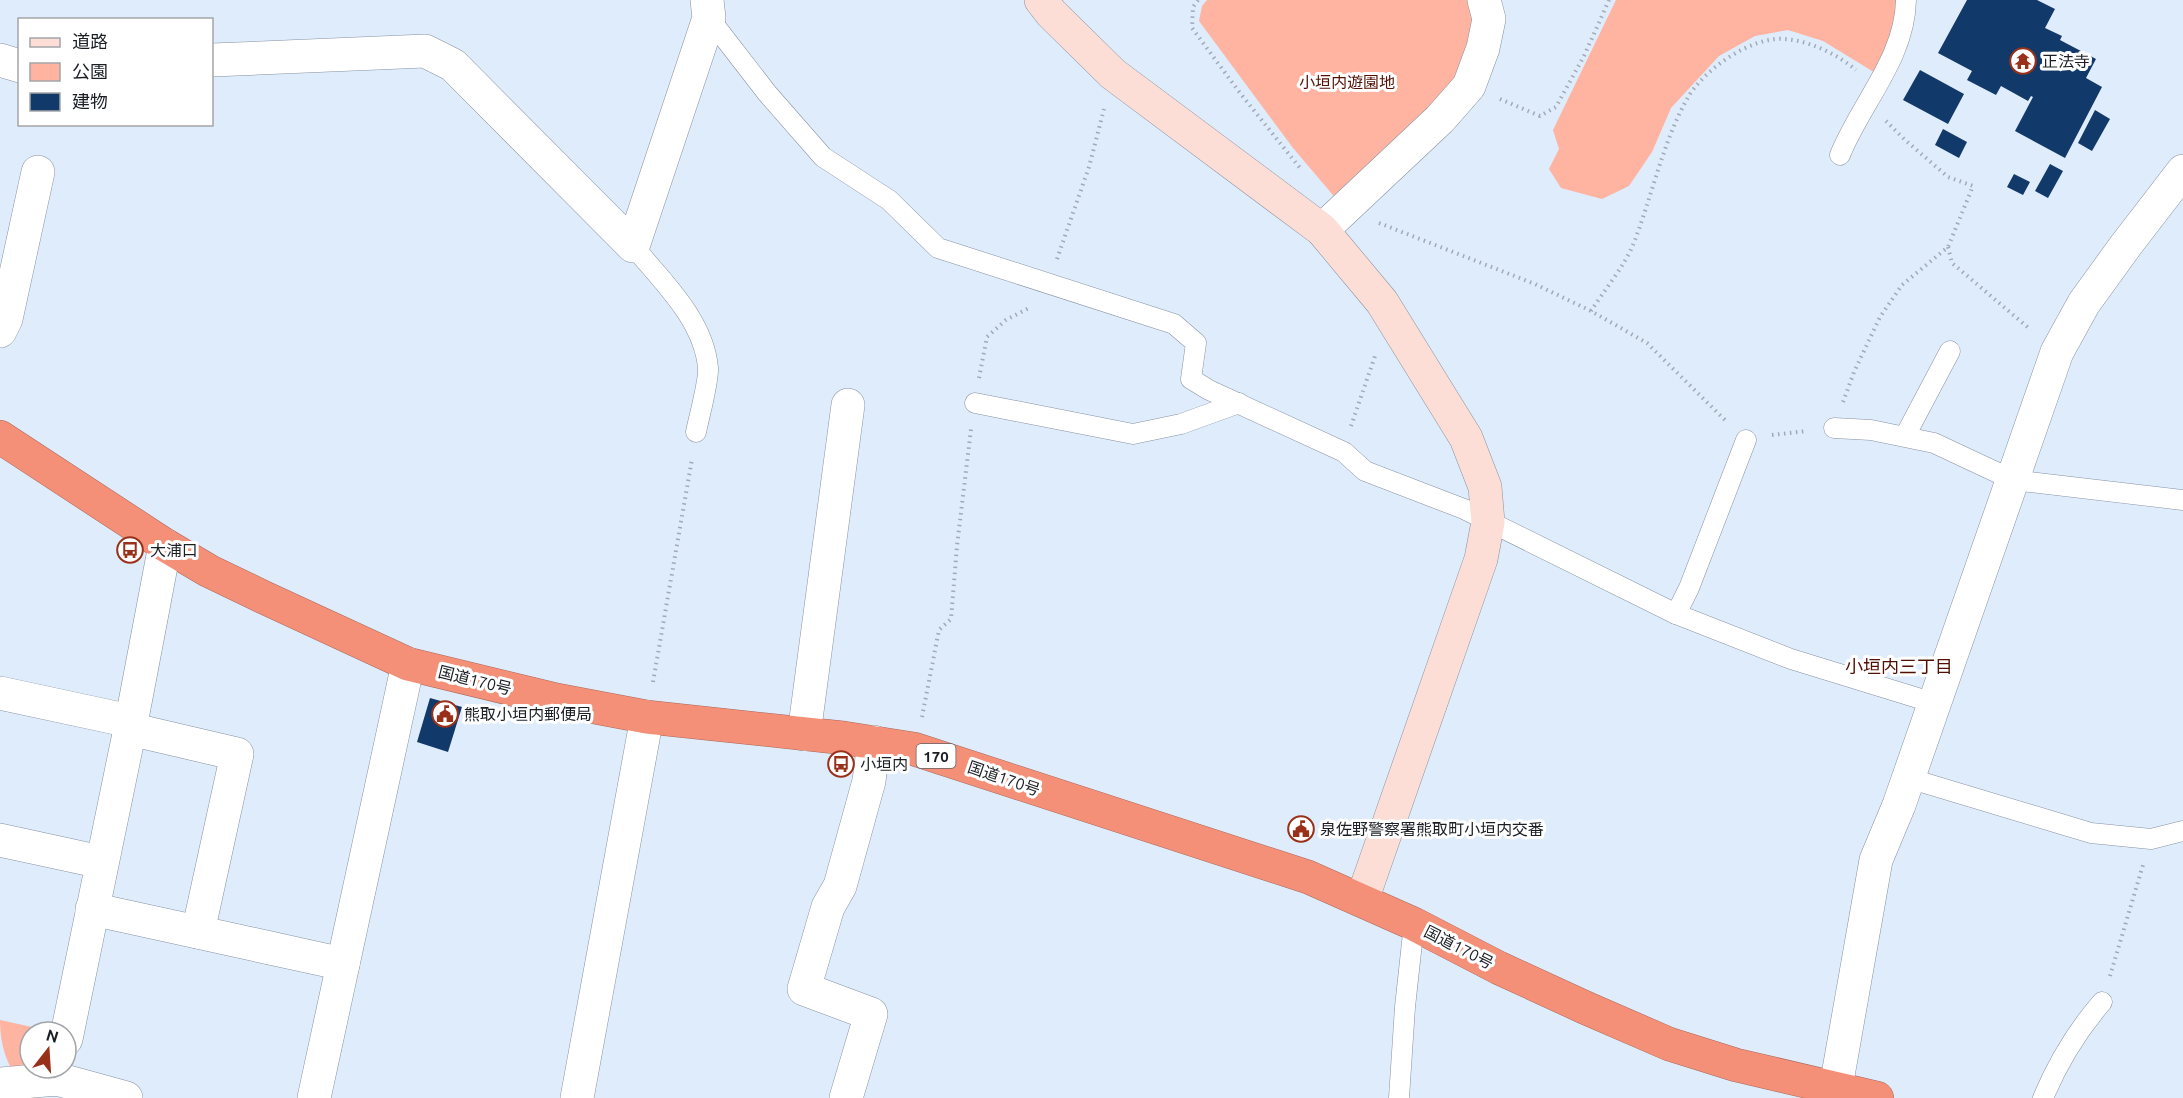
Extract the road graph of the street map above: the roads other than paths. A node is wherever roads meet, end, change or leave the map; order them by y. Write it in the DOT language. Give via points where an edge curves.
graph roads {
  1 [pos="1041,0"];
  2 [pos="1484,0"];
  3 [pos="1906,0"];
  4 [pos="708,9"];
  5 [pos="0,60"];
  6 [pos="213,60"];
  7 [pos="18,65"];
  8 [pos="1840,155"];
  9 [pos="2183,171"];
  10 [pos="38,172"];
  11 [pos="1331,221"];
  12 [pos="633,246"];
  13 [pos="0,331"];
  14 [pos="1950,351"];
  15 [pos="975,403"];
  16 [pos="1239,403"];
  17 [pos="848,405"];
  18 [pos="1834,428"];
  19 [pos="696,432"];
  20 [pos="1905,436"];
  21 [pos="0,437"];
  22 [pos="1746,440"];
  23 [pos="2013,480"];
  24 [pos="2183,500"];
  25 [pos="1488,522"];
  26 [pos="165,545"];
  27 [pos="1676,614"];
  28 [pos="408,664"];
  29 [pos="0,693"];
  30 [pos="1934,703"];
  31 [pos="647,717"];
  32 [pos="130,725"];
  33 [pos="804,734"];
  34 [pos="874,742"];
  35 [pos="1908,778"];
  36 [pos="2183,831"];
  37 [pos="0,840"];
  38 [pos="101,862"];
  39 [pos="1362,900"];
  40 [pos="92,909"];
  41 [pos="1414,924"];
  42 [pos="198,932"];
  43 [pos="343,963"];
  44 [pos="2102,1002"];
  45 [pos="71,1020"];
  46 [pos="23,1080"];
  47 [pos="75,1080"];
  48 [pos="0,1084"];
  49 [pos="1834,1094"];
  50 [pos="126,1098"];
  51 [pos="314,1098"];
  52 [pos="576,1098"];
  53 [pos="846,1098"];
  54 [pos="1400,1098"];
  55 [pos="1877,1098"];
  56 [pos="2043,1098"];
  1 -- 11 [label="street" via="1113,74"];
  2 -- 11 [label="street" via="1489,19 1469,86 1440,119"];
  3 -- 8 [label="lane" via="1896,52 1850,130"];
  4 -- 12 [label="street"];
  4 -- 16 [label="lane" via="767,93 823,157 890,200 938,248 1174,324 1196,343 1191,379"];
  5 -- 7 [label="street"];
  6 -- 12 [label="street" via="425,51 453,65"];
  9 -- 23 [label="street" via="2084,303 2057,352"];
  10 -- 13 [label="street" via="6,319"];
  11 -- 25 [label="street" via="1466,438 1485,487"];
  12 -- 19 [label="lane" via="699,331 708,369"];
  14 -- 20 [label="lane"];
  15 -- 16 [label="lane" via="1133,434 1181,424"];
  16 -- 25 [label="lane" via="1344,452 1365,471"];
  17 -- 33 [label="street"];
  18 -- 20 [label="lane"];
  20 -- 23 [label="lane" via="1934,443"];
  21 -- 26 [label="highway, 国道170号 / 170"];
  22 -- 27 [label="lane"];
  23 -- 24 [label="lane"];
  23 -- 30 [label="street"];
  25 -- 27 [label="lane"];
  25 -- 39 [label="street" via="1481,559"];
  26 -- 28 [label="highway, 国道170号 / 170" via="263,597"];
  26 -- 32 [label="street"];
  27 -- 30 [label="lane" via="1791,659"];
  28 -- 31 [label="highway, 国道170号 / 170"];
  28 -- 43 [label="street"];
  29 -- 32 [label="street"];
  30 -- 35 [label="street"];
  31 -- 33 [label="highway, 国道170号 / 170"];
  31 -- 52 [label="street"];
  32 -- 38 [label="street"];
  32 -- 42 [label="street" via="237,754"];
  33 -- 34 [label="highway, 国道170号 / 170"];
  34 -- 39 [label="highway, 国道170号 / 170" via="914,749 1308,877"];
  34 -- 53 [label="street" via="869,782 840,886 828,908 804,989 871,1014"];
  35 -- 36 [label="lane" via="2091,833 2151,839"];
  35 -- 49 [label="street" via="1876,860"];
  37 -- 38 [label="street"];
  38 -- 40 [label="street"];
  39 -- 41 [label="highway, 国道170号 / 170"];
  40 -- 42 [label="street"];
  40 -- 45 [label="street"];
  41 -- 49 [label="highway, 国道170号 / 170" via="1521,978 1669,1044"];
  41 -- 54 [label="lane"];
  42 -- 43 [label="street"];
  43 -- 51 [label="street"];
  44 -- 56 [label="lane" via="2082,1025"];
  46 -- 48 [label="street"];
  47 -- 50 [label="street"];
  49 -- 55 [label="highway, 国道170号 / 170"];
}
